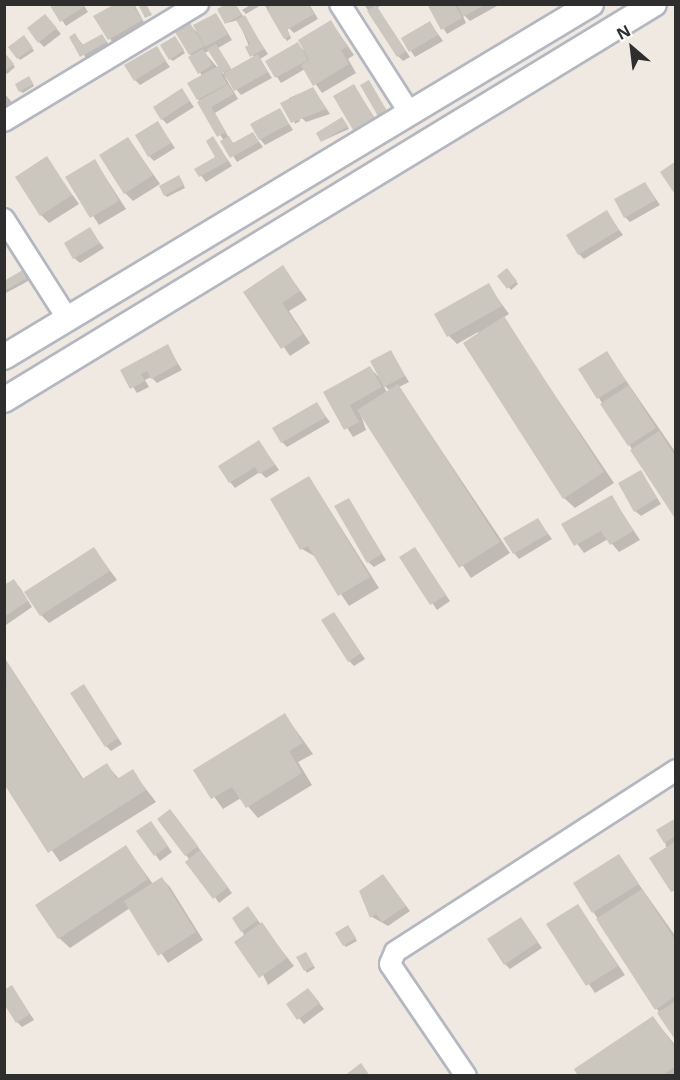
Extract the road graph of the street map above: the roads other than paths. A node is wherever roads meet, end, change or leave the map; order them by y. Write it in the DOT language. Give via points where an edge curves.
graph roads {
  1 [pos="198,4"];
  2 [pos="340,4"];
  3 [pos="591,4"];
  4 [pos="654,4"];
  5 [pos="410,112"];
  6 [pos="4,121"];
  7 [pos="4,219"];
  8 [pos="67,318"];
  9 [pos="4,357"];
  10 [pos="4,400"];
  11 [pos="675,770"];
  12 [pos="466,1076"];
  1 -- 6 [label="street"];
  2 -- 5 [label="street"];
  3 -- 5 [label="street"];
  4 -- 10 [label="street"];
  5 -- 8 [label="street"];
  7 -- 8 [label="street"];
  8 -- 9 [label="street"];
  11 -- 12 [label="street" via="395,952 393,970"];
}
